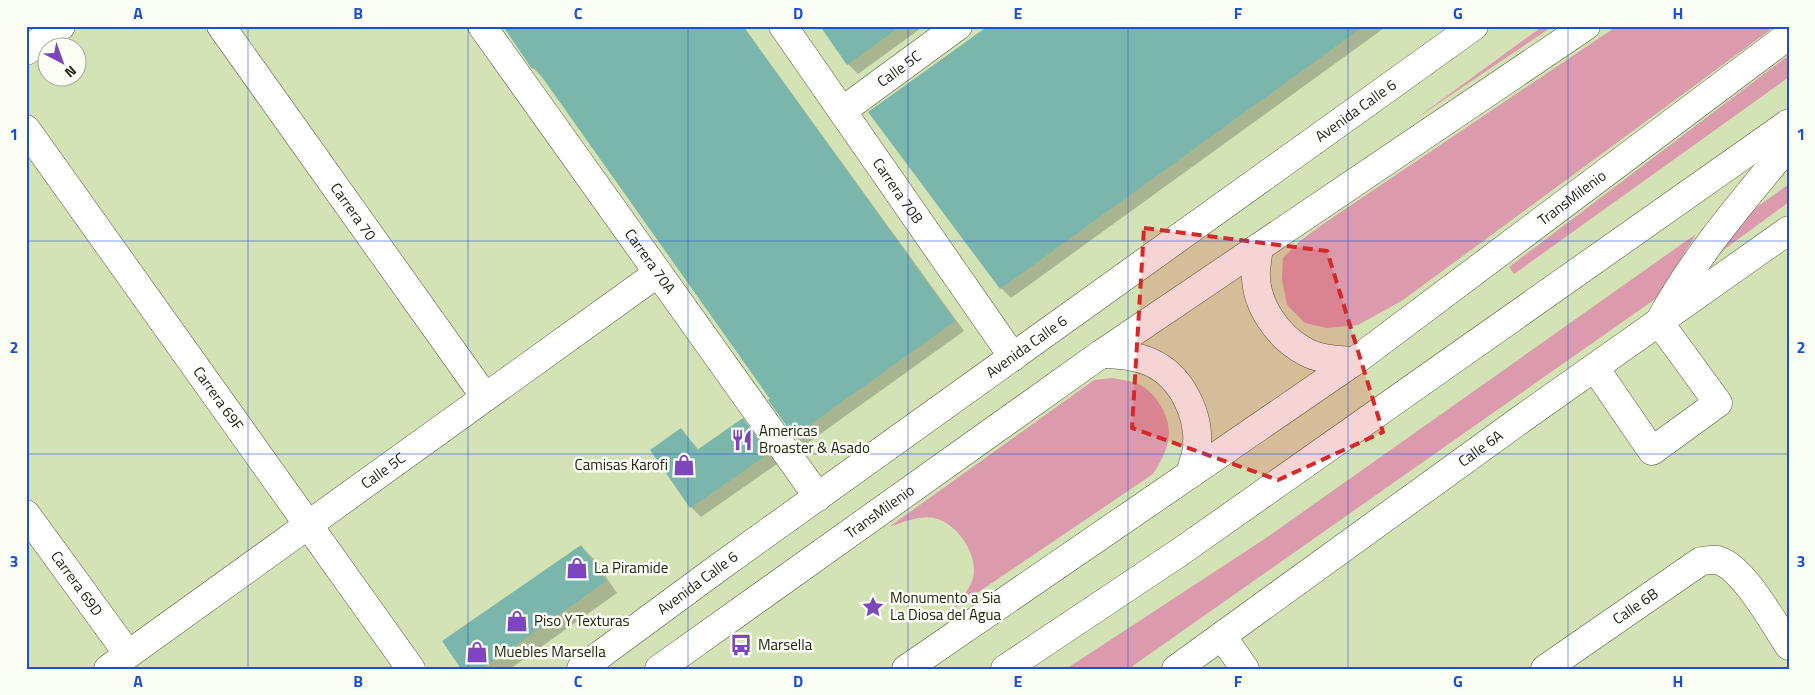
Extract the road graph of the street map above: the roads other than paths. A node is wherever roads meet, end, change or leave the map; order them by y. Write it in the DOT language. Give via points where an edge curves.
graph roads {
  1 [pos="61,26"];
  2 [pos="221,26"];
  3 [pos="482,26"];
  4 [pos="783,26"];
  5 [pos="958,26"];
  6 [pos="1474,26"];
  7 [pos="1586,26"];
  8 [pos="1789,35"];
  9 [pos="26,51"];
  10 [pos="842,111"];
  11 [pos="1789,123"];
  12 [pos="26,129"];
  13 [pos="1789,145"];
  14 [pos="1789,230"];
  15 [pos="1259,247"];
  16 [pos="658,273"];
  17 [pos="1659,322"];
  18 [pos="1101,354"];
  19 [pos="1013,357"];
  20 [pos="1355,361"];
  21 [pos="1595,368"];
  22 [pos="485,397"];
  23 [pos="1190,474"];
  24 [pos="818,496"];
  25 [pos="26,514"];
  26 [pos="308,525"];
  27 [pos="1222,636"];
  28 [pos="1789,646"];
  29 [pos="118,661"];
  30 [pos="411,669"];
  31 [pos="581,669"];
  32 [pos="659,669"];
  33 [pos="906,669"];
  34 [pos="1005,669"];
  35 [pos="1176,669"];
  36 [pos="1245,669"];
  37 [pos="1545,669"];
  1 -- 9 [label="main road"];
  2 -- 22 [label="main road, Carrera 70"];
  3 -- 16 [label="main road, Carrera 70A"];
  4 -- 10 [label="main road, Carrera 70B"];
  5 -- 10 [label="main road, Calle 5C"];
  6 -- 19 [label="main road, Avenida Calle 6"];
  7 -- 15 [label="main road, TransMilenio"];
  8 -- 20 [label="main road, TransMilenio"];
  10 -- 19 [label="main road, Carrera 70B"];
  11 -- 34 [label="main road" via="1180,552"];
  12 -- 26 [label="main road, Carrera 69F"];
  13 -- 17 [label="main road" via="1705,248"];
  14 -- 17 [label="main road, Calle 6A"];
  15 -- 18 [label="main road, TransMilenio"];
  15 -- 20 [label="main road" via="1256,271 1260,296 1270,319 1286,338 1306,352 1330,360"];
  16 -- 22 [label="main road, Calle 5C"];
  16 -- 24 [label="main road, Carrera 70A"];
  17 -- 21 [label="main road, Calle 6A"];
  17 -- 21 [label="main road" via="1718,403 1652,451"];
  18 -- 23 [label="main road" via="1126,354 1151,362 1172,378 1188,399 1196,423 1197,449"];
  18 -- 32 [label="main road, TransMilenio"];
  19 -- 24 [label="main road, Avenida Calle 6"];
  20 -- 23 [label="main road, TransMilenio"];
  21 -- 27 [label="main road, Calle 6A"];
  22 -- 26 [label="main road, Calle 5C"];
  23 -- 33 [label="main road, TransMilenio"];
  24 -- 31 [label="main road, Avenida Calle 6"];
  25 -- 29 [label="main road, Carrera 69D"];
  26 -- 29 [label="main road, Calle 5C"];
  26 -- 30 [label="main road, Carrera 69F"];
  27 -- 35 [label="main road, Calle 6A"];
  27 -- 36 [label="main road"];
  28 -- 37 [label="main road, Calle 6B" via="1741,575 1715,559 1701,561"];
}
